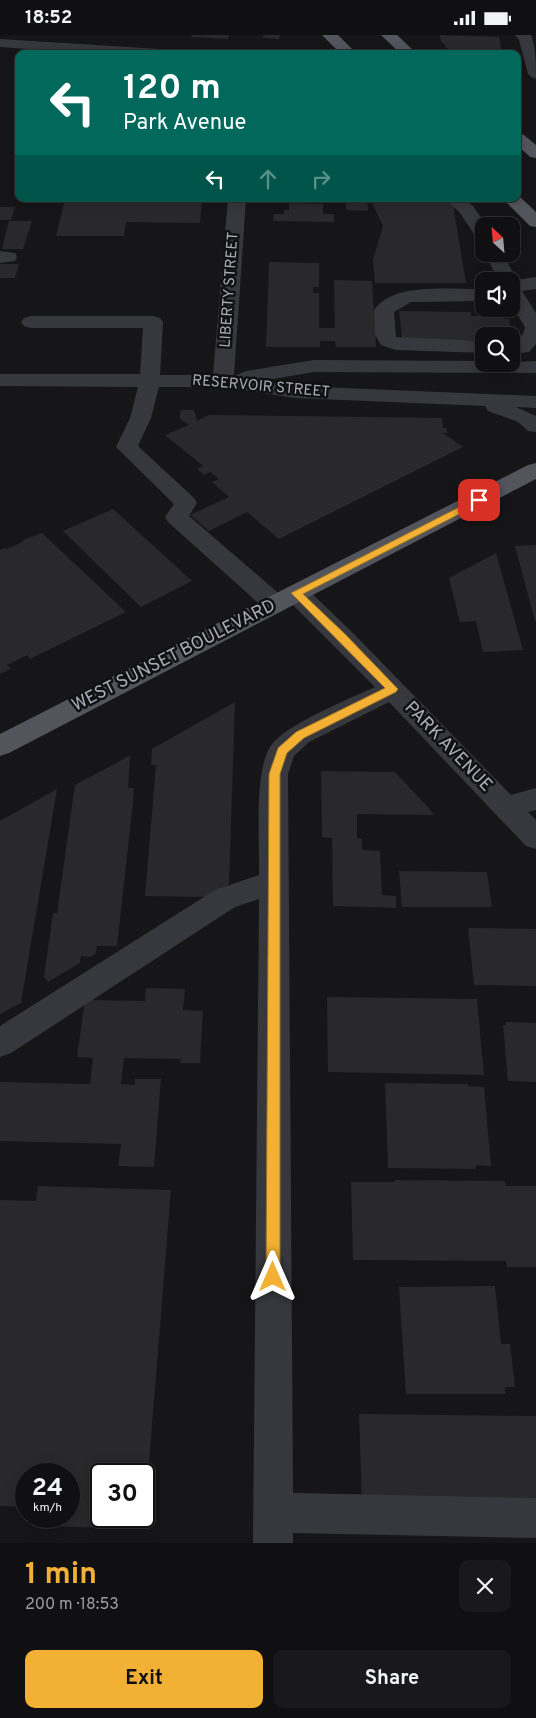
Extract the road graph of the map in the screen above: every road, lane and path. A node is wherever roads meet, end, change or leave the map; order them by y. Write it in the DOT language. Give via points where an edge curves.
graph roads {
  1 [pos="329,35"];
  2 [pos="388,35"];
  3 [pos="522,35"];
  4 [pos="103,42"];
  5 [pos="0,43"];
  6 [pos="152,50"];
  7 [pos="346,50"];
  8 [pos="405,50"];
  9 [pos="521,75"];
  10 [pos="536,75"];
  11 [pos="521,140"];
  12 [pos="536,153"];
  13 [pos="237,202"];
  14 [pos="458,202"];
  15 [pos="515,202"];
  16 [pos="475,222"];
  17 [pos="536,222"];
  18 [pos="536,283"];
  19 [pos="520,287"];
  20 [pos="475,295"];
  21 [pos="520,303"];
  22 [pos="31,322"];
  23 [pos="520,345"];
  24 [pos="475,347"];
  25 [pos="520,352"];
  26 [pos="533,367"];
  27 [pos="0,380"];
  28 [pos="150,381"];
  29 [pos="223,381"];
  30 [pos="462,400"];
  31 [pos="536,402"];
  32 [pos="536,426"];
  33 [pos="536,470"];
  34 [pos="285,599"];
  35 [pos="392,689"];
  36 [pos="0,746"];
  37 [pos="536,799"];
  38 [pos="506,807"];
  39 [pos="536,838"];
  40 [pos="273,883"];
  41 [pos="0,1043"];
  42 [pos="536,1518"];
  43 [pos="273,1528"];
  1 -- 7 [label="main road"];
  2 -- 8 [label="main road"];
  3 -- 10 [label="street" via="526,38"];
  4 -- 5 [label="street"];
  4 -- 6 [label="street"];
  9 -- 10 [label="street"];
  11 -- 12 [label="main road"];
  13 -- 29 [label="street, LIBERTY STREET"];
  14 -- 16 [label="street"];
  15 -- 17 [label="main road"];
  18 -- 19 [label="street"];
  20 -- 24 [label="street" via="409,296 384,310 385,335 396,345"];
  21 -- 23 [label="street" via="535,327 533,335"];
  22 -- 28 [label="street" via="154,322"];
  25 -- 26 [label="street"];
  26 -- 29 [label="street" via="314,366"];
  27 -- 28 [label="street, RESERVOIR STREET"];
  28 -- 29 [label="street, RESERVOIR STREET"];
  28 -- 34 [label="street, PARK AVENUE" via="144,409 127,447 186,503 176,517"];
  29 -- 30 [label="street, RESERVOIR STREET" via="295,392"];
  30 -- 31 [label="street, RESERVOIR STREET"];
  30 -- 32 [label="street, RESERVOIR STREET" via="508,410"];
  33 -- 34 [label="main road, WEST SUNSET BOULEVARD"];
  34 -- 35 [label="street, PARK AVENUE" via="342,637"];
  34 -- 36 [label="main road, WEST SUNSET BOULEVARD"];
  35 -- 38 [label="street, PARK AVENUE"];
  35 -- 40 [label="street" via="300,735 282,751 274,774"];
  37 -- 38 [label="street"];
  38 -- 39 [label="street, PARK AVENUE"];
  40 -- 41 [label="street" via="225,898"];
  40 -- 43 [label="street"];
  42 -- 43 [label="street"];
}
